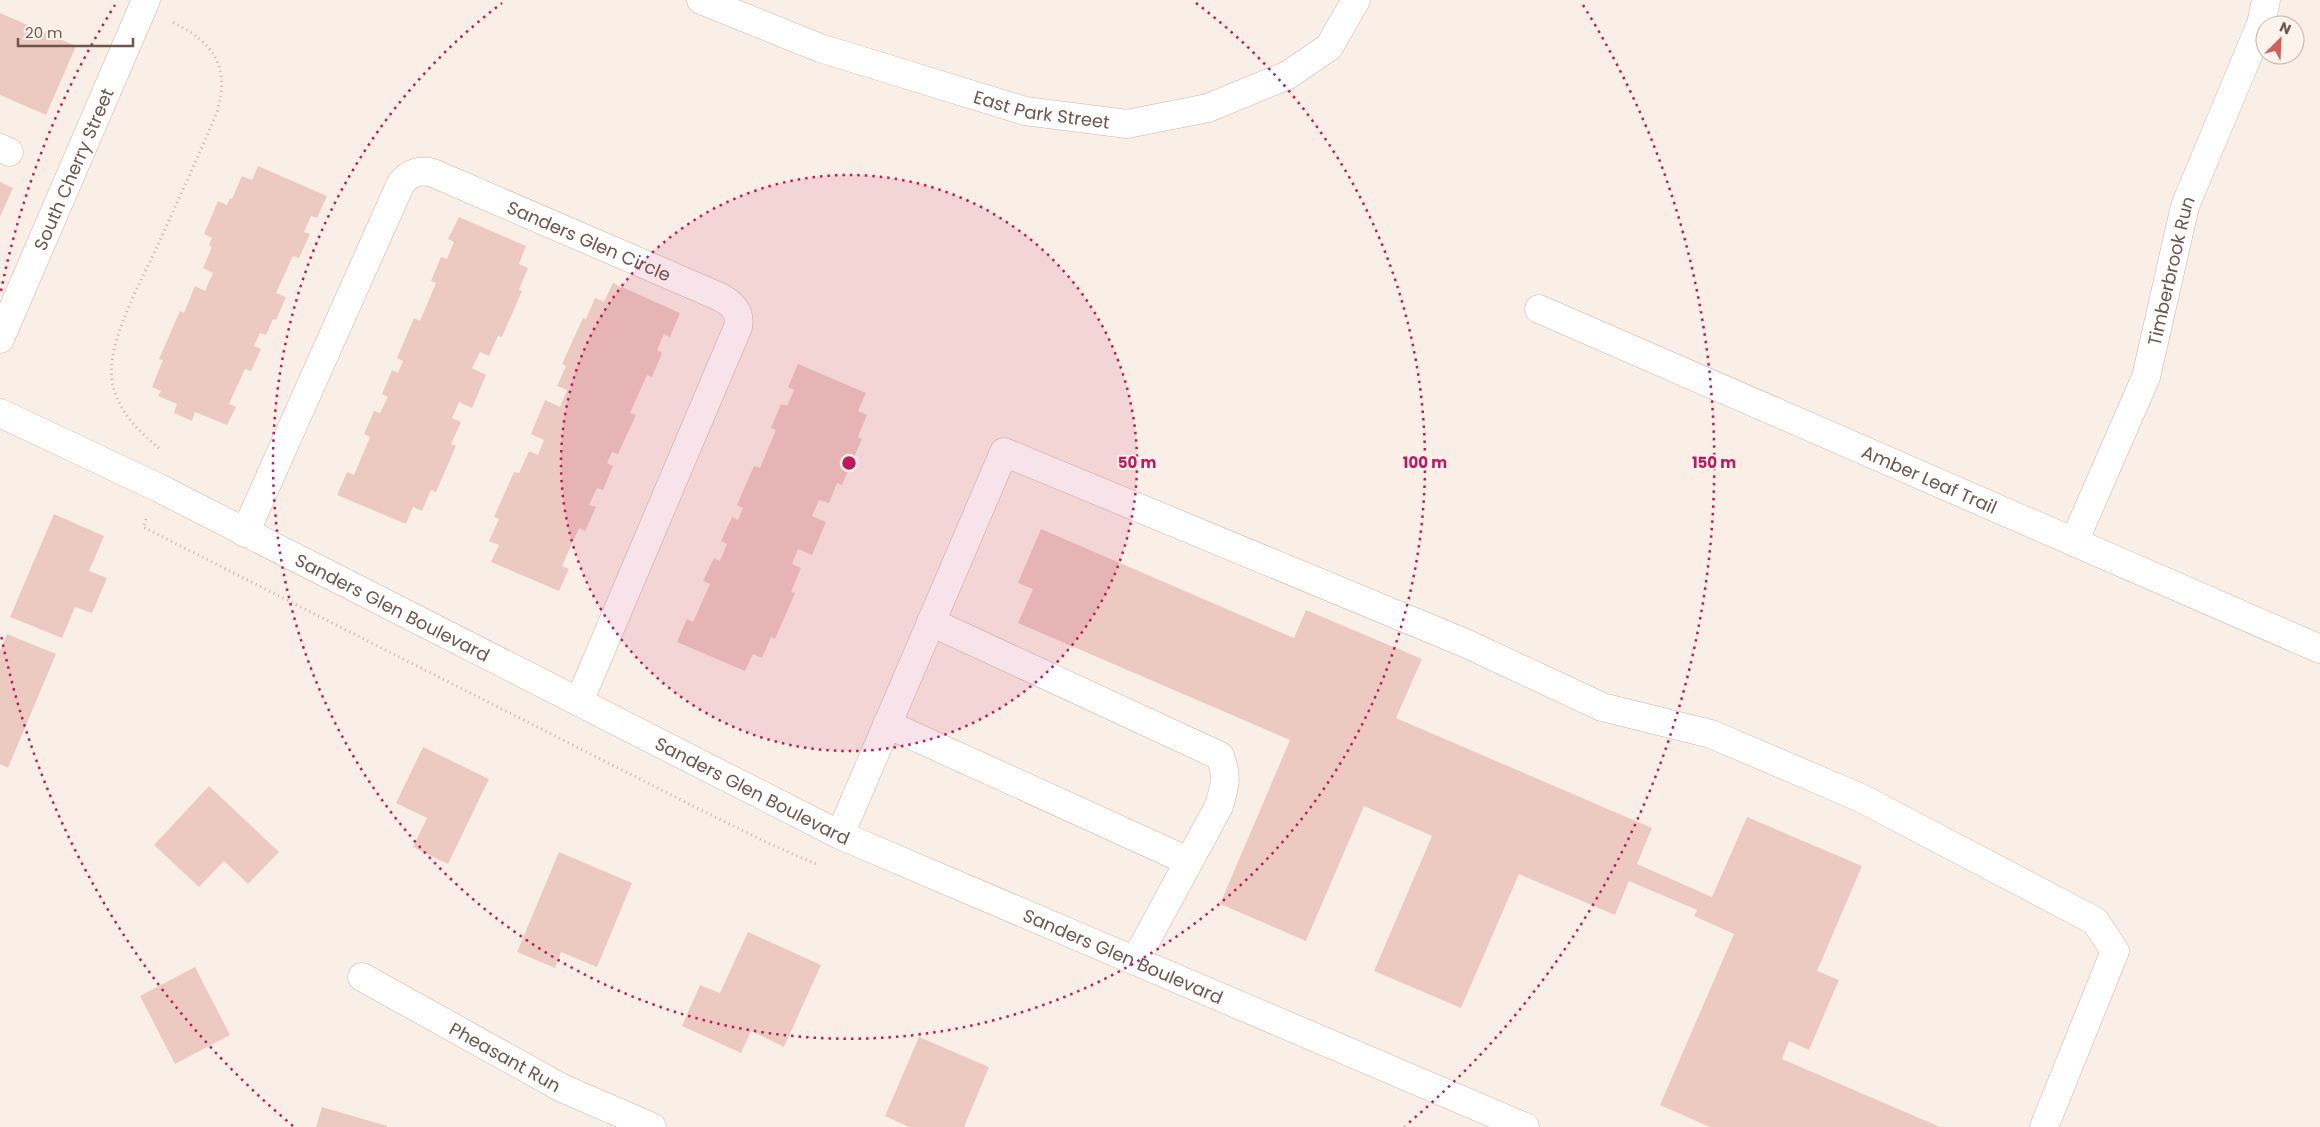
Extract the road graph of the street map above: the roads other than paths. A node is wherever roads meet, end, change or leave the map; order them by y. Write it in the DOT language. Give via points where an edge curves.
graph roads {
  1 [pos="146,0"];
  2 [pos="701,0"];
  3 [pos="1356,0"];
  4 [pos="2266,0"];
  5 [pos="1539,309"];
  6 [pos="0,339"];
  7 [pos="0,412"];
  8 [pos="245,533"];
  9 [pos="2074,542"];
  10 [pos="931,622"];
  11 [pos="2320,649"];
  12 [pos="579,702"];
  13 [pos="887,724"];
  14 [pos="840,835"];
  15 [pos="1188,861"];
  16 [pos="1135,961"];
  17 [pos="362,977"];
  18 [pos="652,1127"];
  19 [pos="1525,1127"];
  20 [pos="2044,1127"];
  1 -- 6 [label="street, South Cherry Street"];
  2 -- 3 [label="street, East Park Street" via="820,48 1025,111 1127,124 1208,108 1288,75 1329,47"];
  4 -- 9 [label="street, Timberbrook Run" via="2261,24 2184,206 2146,377"];
  5 -- 9 [label="street, Amber Leaf Trail"];
  7 -- 8 [label="street, Sanders Glen Boulevard"];
  8 -- 12 [label="street, Sanders Glen Boulevard"];
  8 -- 12 [label="street, Sanders Glen Circle" via="401,183 410,175 425,171 433,173 720,297 736,309 738,327"];
  9 -- 11 [label="street, Amber Leaf Trail"];
  10 -- 13 [label="street"];
  10 -- 15 [label="street" via="1220,756 1225,771 1224,791"];
  10 -- 20 [label="street" via="1004,452 1465,644 1602,707 1712,734 1861,798 2095,921 2115,951"];
  12 -- 14 [label="street, Sanders Glen Boulevard"];
  13 -- 14 [label="street"];
  13 -- 15 [label="street"];
  14 -- 16 [label="street, Sanders Glen Boulevard"];
  15 -- 16 [label="street"];
  16 -- 19 [label="street, Sanders Glen Boulevard"];
  17 -- 18 [label="street, Pheasant Run" via="562,1088"];
}
